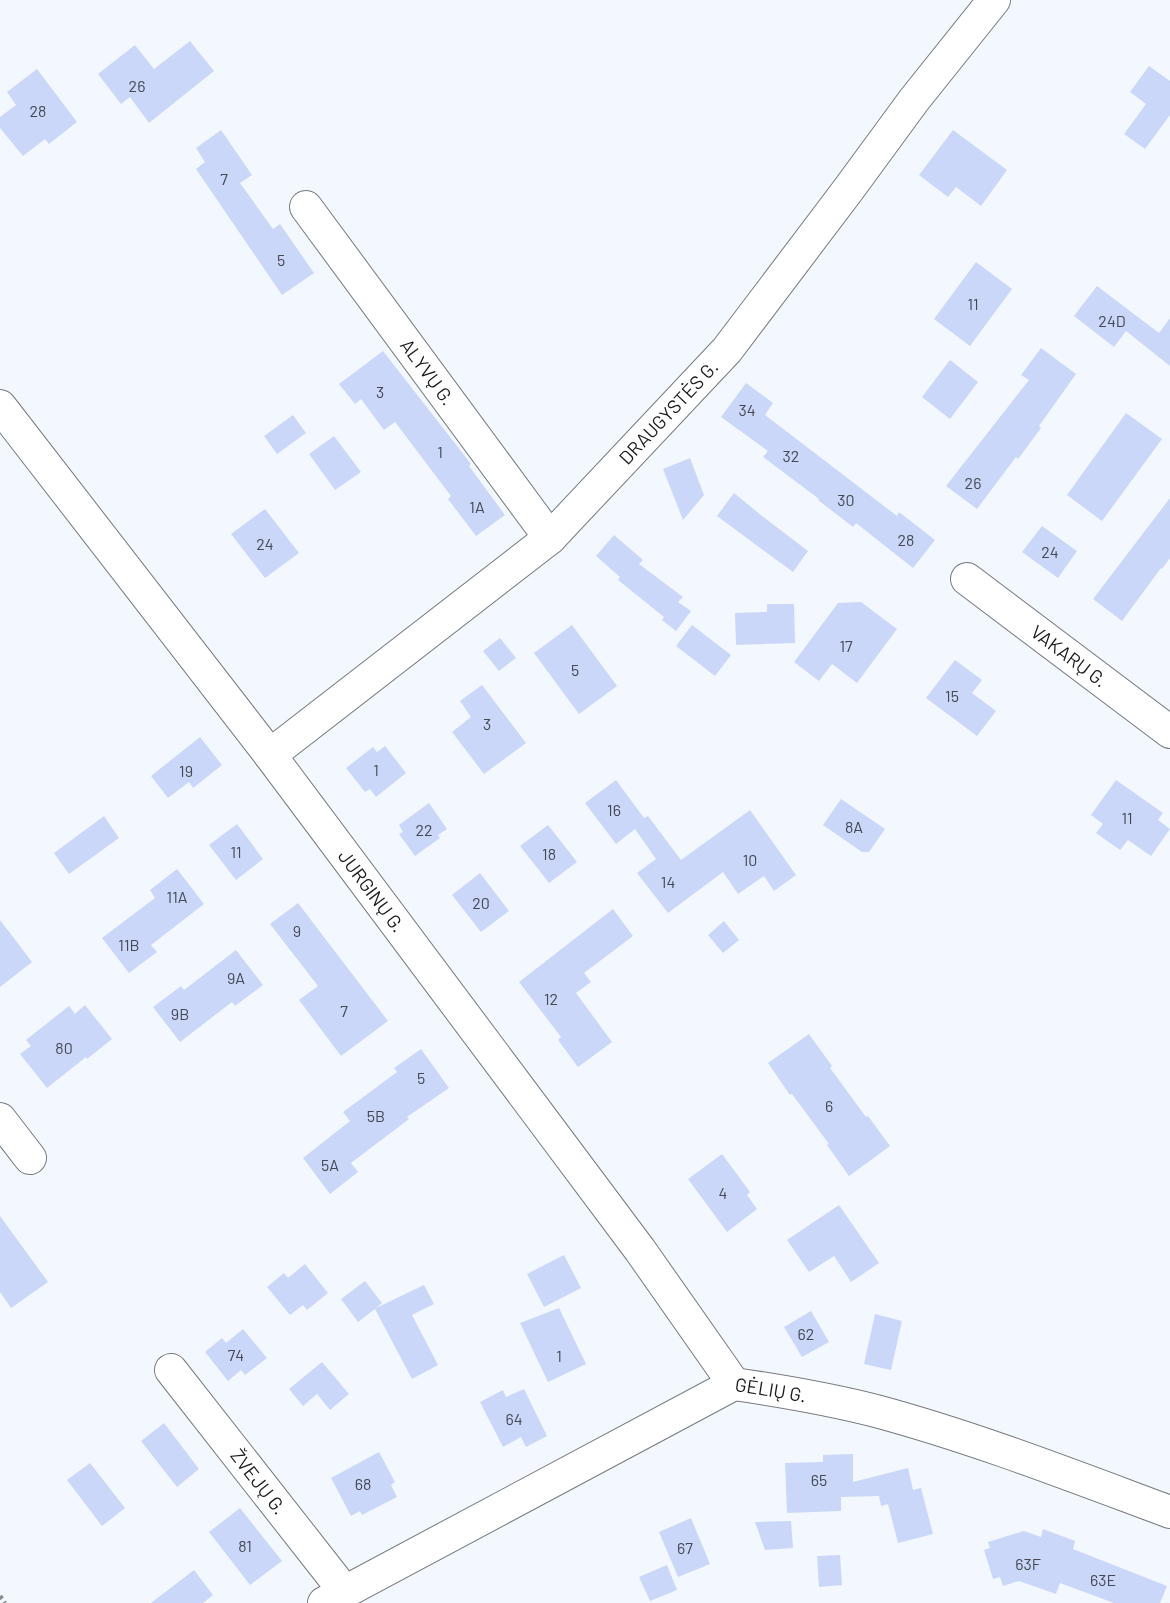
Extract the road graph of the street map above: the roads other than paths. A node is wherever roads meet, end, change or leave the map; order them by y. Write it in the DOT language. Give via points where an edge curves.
graph roads {
  1 [pos="994,0"];
  2 [pos="306,207"];
  3 [pos="0,406"];
  4 [pos="550,538"];
  5 [pos="967,579"];
  6 [pos="1170,732"];
  7 [pos="270,755"];
  8 [pos="0,1119"];
  9 [pos="30,1158"];
  10 [pos="171,1370"];
  11 [pos="734,1384"];
  12 [pos="1170,1512"];
  13 [pos="334,1597"];
  1 -- 4 [label="street, DRAUGYSTĖS G." via="727,350"];
  2 -- 4 [label="street, ALYVŲ G."];
  3 -- 7 [label="street, JURGINŲ G."];
  4 -- 7 [label="street, DRAUGYSTĖS G."];
  5 -- 6 [label="street, VAKARŲ G."];
  7 -- 11 [label="street, JURGINŲ G." via="640,1250"];
  8 -- 9 [label="street"];
  10 -- 13 [label="street, ŽVEJŲ G."];
  11 -- 12 [label="street, GĖLIŲ G." via="876,1411 984,1444"];
  11 -- 13 [label="street, GĖLIŲ G."];
}
